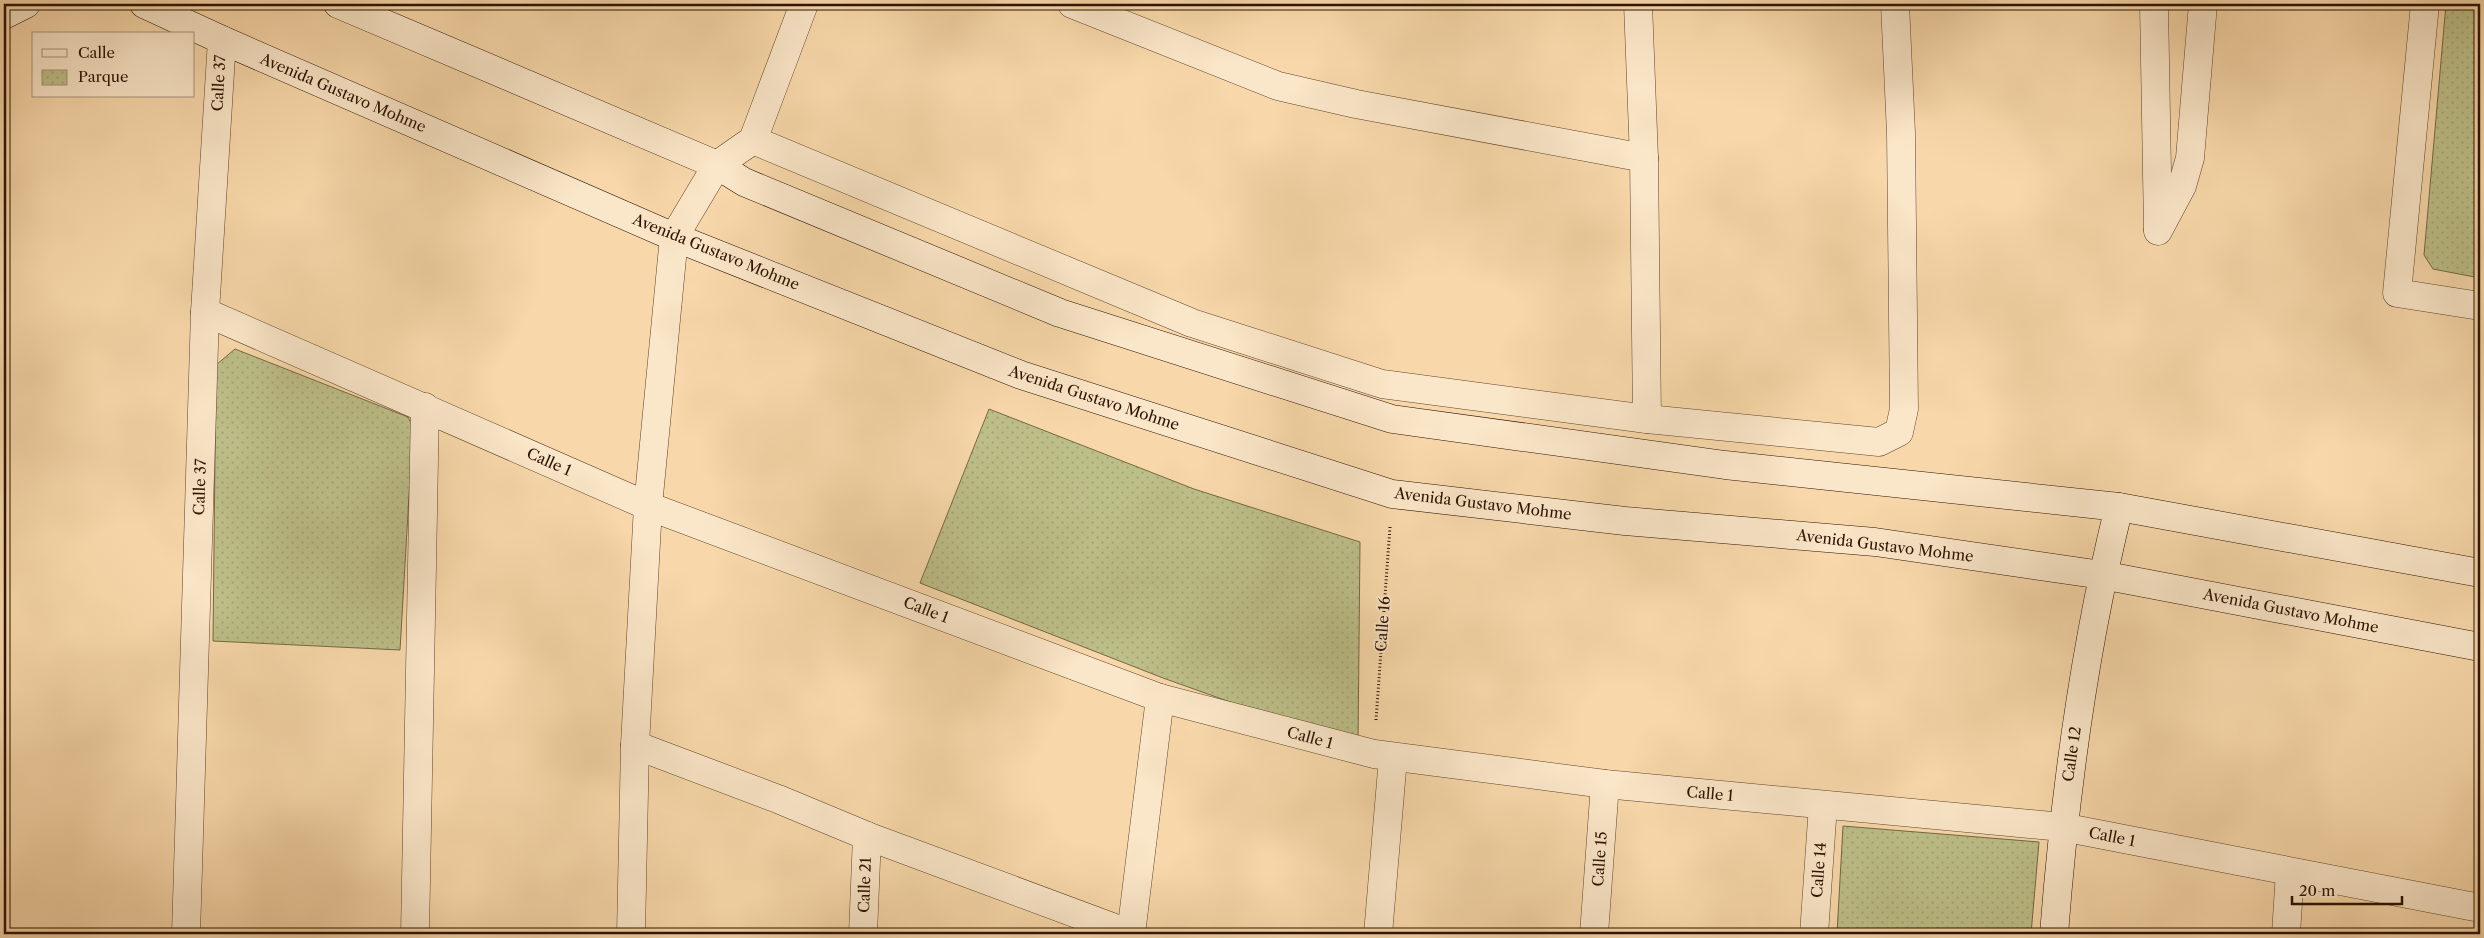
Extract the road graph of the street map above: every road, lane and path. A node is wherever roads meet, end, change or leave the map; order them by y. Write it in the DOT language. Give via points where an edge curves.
graph roads {
  1 [pos="26,4"];
  2 [pos="144,4"];
  3 [pos="338,4"];
  4 [pos="804,4"];
  5 [pos="1072,4"];
  6 [pos="1638,4"];
  7 [pos="1895,4"];
  8 [pos="2154,4"];
  9 [pos="2203,4"];
  10 [pos="2425,4"];
  11 [pos="4,15"];
  12 [pos="222,40"];
  13 [pos="753,140"];
  14 [pos="1644,158"];
  15 [pos="717,166"];
  16 [pos="674,237"];
  17 [pos="2480,306"];
  18 [pos="205,312"];
  19 [pos="425,407"];
  20 [pos="1647,420"];
  21 [pos="1392,494"];
  22 [pos="648,506"];
  23 [pos="2119,507"];
  24 [pos="2480,573"];
  25 [pos="2102,576"];
  26 [pos="2480,647"];
  27 [pos="1160,698"];
  28 [pos="635,744"];
  29 [pos="1383,756"];
  30 [pos="1605,784"];
  31 [pos="1823,805"];
  32 [pos="2062,828"];
  33 [pos="867,836"];
  34 [pos="2290,872"];
  35 [pos="2480,908"];
  36 [pos="186,934"];
  37 [pos="415,934"];
  38 [pos="631,934"];
  39 [pos="863,934"];
  40 [pos="1130,934"];
  41 [pos="1378,934"];
  42 [pos="1594,934"];
  43 [pos="1814,934"];
  44 [pos="2054,934"];
  45 [pos="2286,934"];
  1 -- 11 [label="street"];
  2 -- 12 [label="street, Avenida Gustavo Mohme"];
  3 -- 15 [label="street"];
  4 -- 13 [label="street"];
  5 -- 14 [label="street" via="1278,86 1356,104"];
  6 -- 14 [label="street"];
  7 -- 20 [label="street" via="1901,133 1904,409 1899,432 1879,442"];
  8 -- 9 [label="street" via="2158,231 2182,186 2190,158"];
  10 -- 17 [label="street" via="2398,293"];
  12 -- 16 [label="street, Avenida Gustavo Mohme"];
  12 -- 18 [label="street, Calle 37"];
  13 -- 15 [label="street"];
  13 -- 20 [label="street" via="1192,322 1382,384"];
  14 -- 20 [label="street"];
  15 -- 16 [label="street"];
  15 -- 23 [label="street" via="744,182 1060,313 1392,419 1725,465"];
  16 -- 21 [label="street, Avenida Gustavo Mohme" via="1021,375"];
  16 -- 22 [label="street"];
  18 -- 19 [label="street, Calle 1"];
  18 -- 36 [label="street, Calle 37"];
  19 -- 22 [label="street, Calle 1"];
  19 -- 37 [label="street"];
  21 -- 25 [label="street, Avenida Gustavo Mohme" via="1625,521 1875,542"];
  21 -- 29 [label="path, Calle 16"];
  22 -- 27 [label="street, Calle 1"];
  22 -- 28 [label="street"];
  23 -- 24 [label="street"];
  23 -- 25 [label="street"];
  25 -- 26 [label="street, Avenida Gustavo Mohme"];
  25 -- 32 [label="street, Calle 12"];
  27 -- 29 [label="street, Calle 1"];
  27 -- 40 [label="street"];
  28 -- 33 [label="street"];
  28 -- 38 [label="street"];
  29 -- 30 [label="street, Calle 1"];
  29 -- 41 [label="street"];
  30 -- 31 [label="street, Calle 1"];
  30 -- 42 [label="street, Calle 15"];
  31 -- 32 [label="street, Calle 1"];
  31 -- 43 [label="street, Calle 14"];
  32 -- 34 [label="street, Calle 1"];
  32 -- 44 [label="street, Calle 12"];
  33 -- 39 [label="street, Calle 21"];
  33 -- 40 [label="street"];
  34 -- 35 [label="street, Calle 1"];
  34 -- 45 [label="street"];
}
